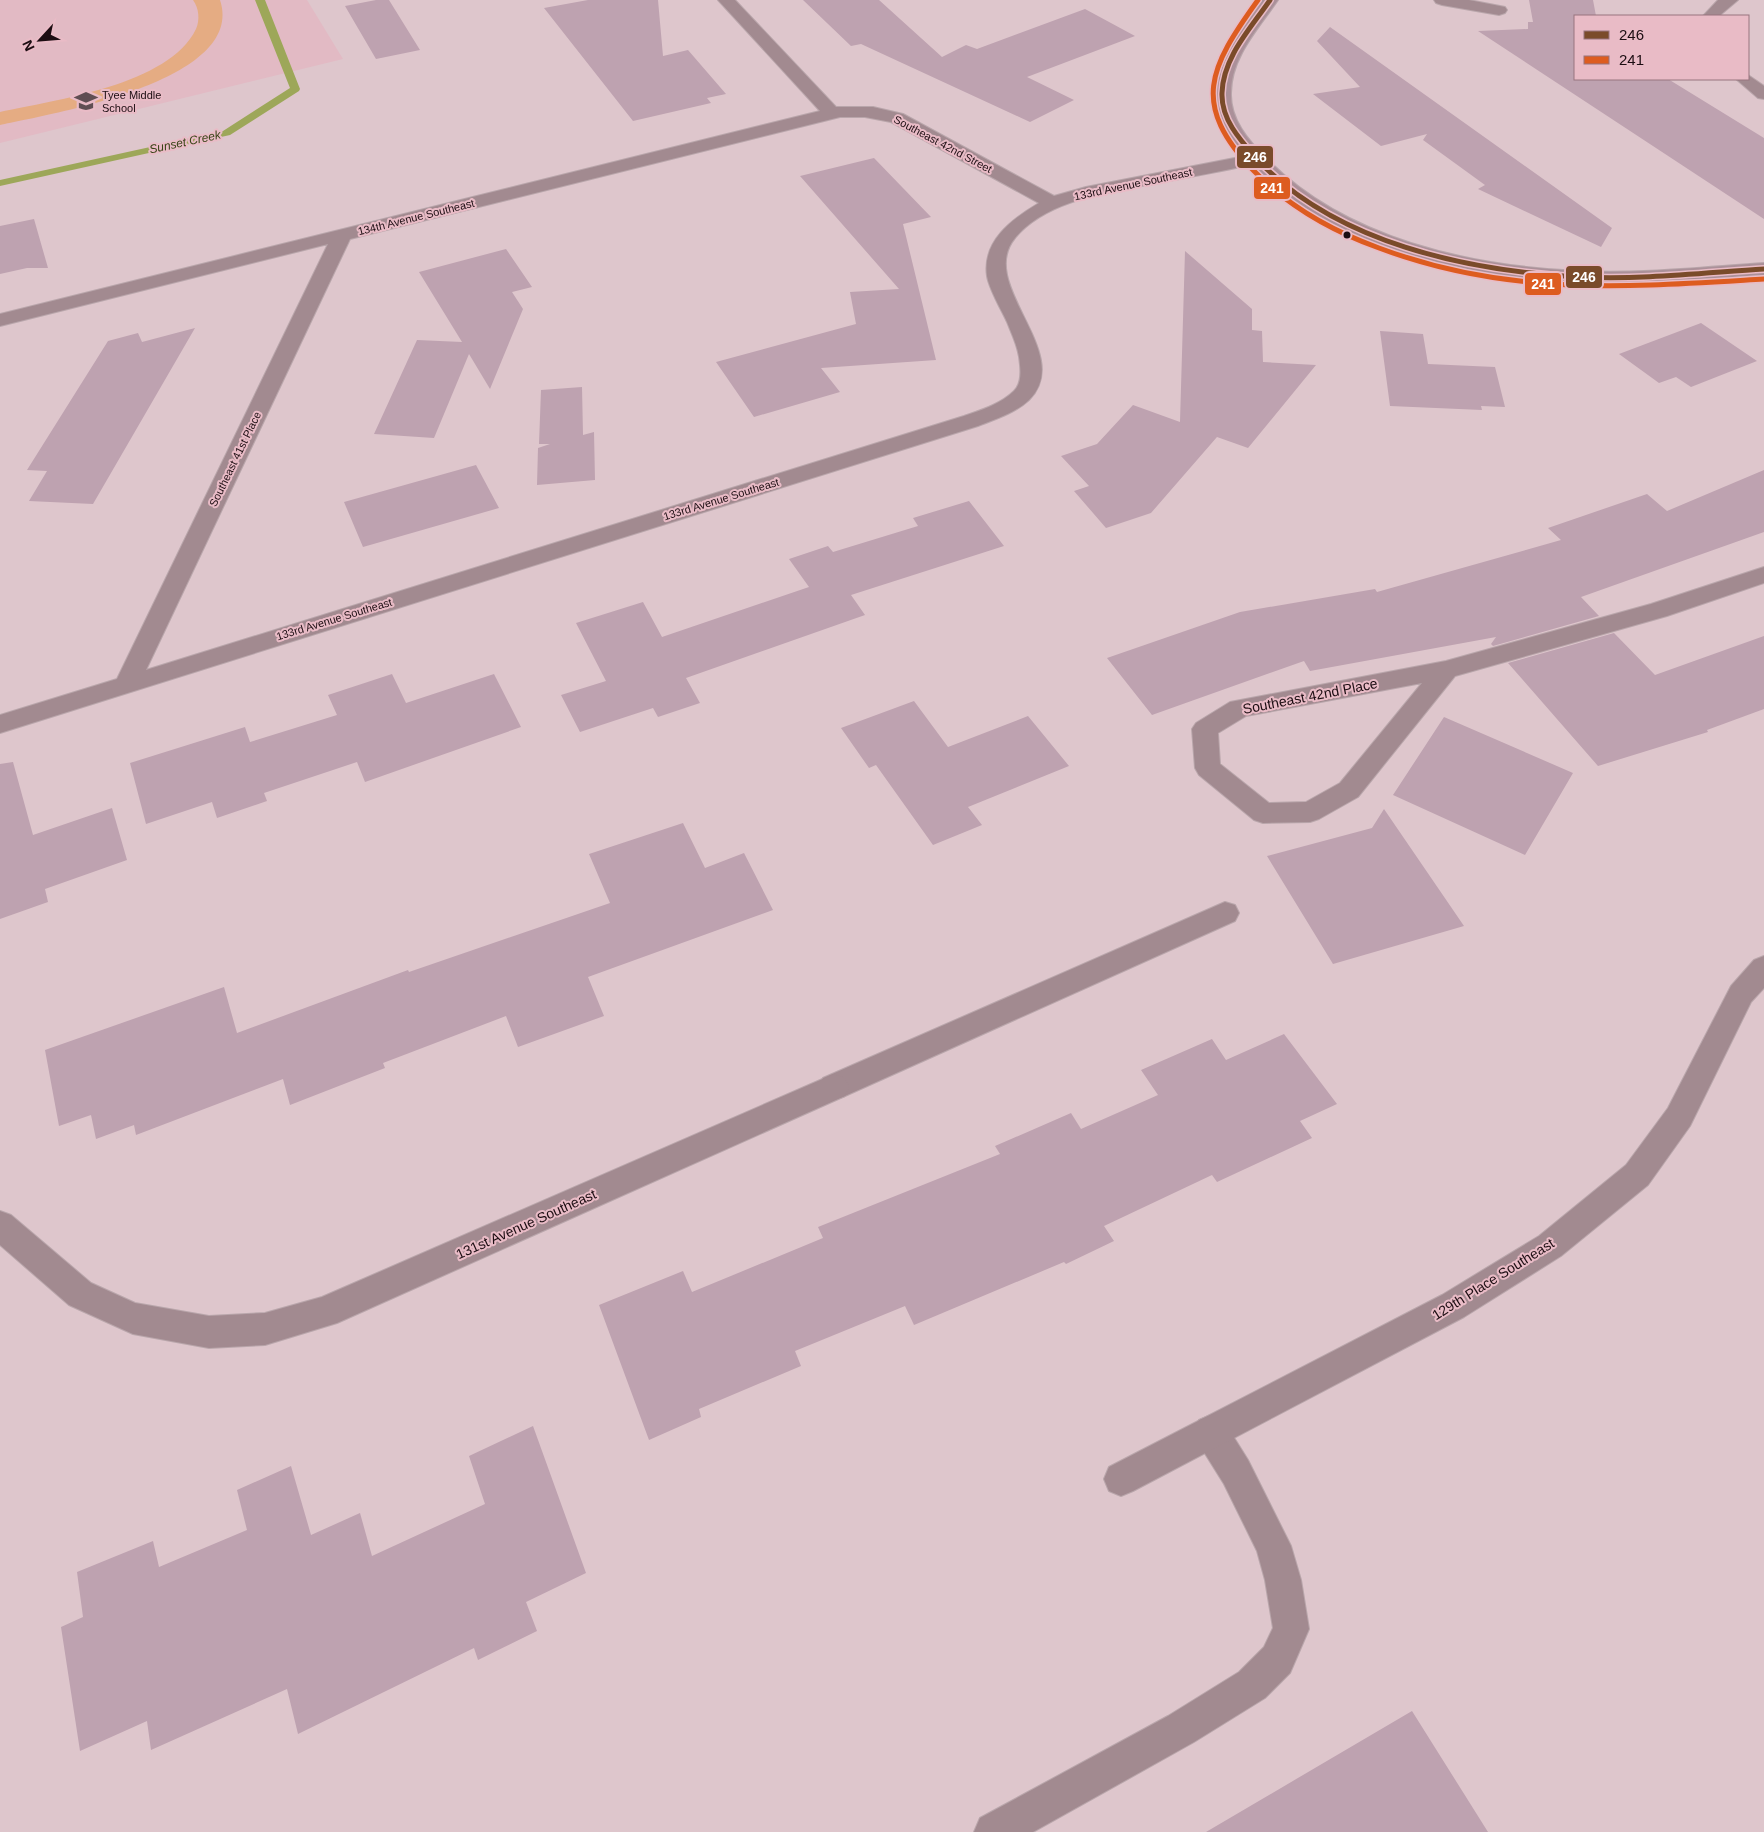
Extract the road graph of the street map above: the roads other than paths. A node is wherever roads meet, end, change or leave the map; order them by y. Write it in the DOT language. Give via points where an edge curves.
graph roads {
  1 [pos="726,0"];
  2 [pos="1270,0"];
  3 [pos="1442,0"];
  4 [pos="1730,0"];
  5 [pos="1499,10"];
  6 [pos="1712,15"];
  7 [pos="1745,80"];
  8 [pos="1764,94"];
  9 [pos="832,113"];
  10 [pos="1255,159"];
  11 [pos="1052,203"];
  12 [pos="342,235"];
  13 [pos="1764,269"];
  14 [pos="0,320"];
  15 [pos="1764,575"];
  16 [pos="1446,670"];
  17 [pos="127,683"];
  18 [pos="0,724"];
  19 [pos="1224,913"];
  20 [pos="1764,968"];
  21 [pos="0,1225"];
  22 [pos="1211,1432"];
  23 [pos="1121,1479"];
  24 [pos="994,1832"];
  1 -- 9 [label="street"];
  2 -- 10 [label="main road" via="1229,59 1223,86 1224,110 1234,133"];
  3 -- 5 [label="street"];
  4 -- 6 [label="street" via="1720,5"];
  7 -- 8 [label="street"];
  9 -- 11 [label="street, Southeast 42nd Street" via="852,110 897,118"];
  9 -- 12 [label="street, 134th Avenue Southeast"];
  10 -- 11 [label="street, 133rd Avenue Southeast" via="1086,192"];
  10 -- 13 [label="main road" via="1301,200 1346,224 1397,244 1457,260 1578,277"];
  11 -- 17 [label="street, 133rd Avenue Southeast" via="1007,235 997,254 997,277 1029,350 1031,374 1029,386 1021,396 1002,408 962,424"];
  12 -- 14 [label="street, 134th Avenue Southeast"];
  12 -- 17 [label="street, Southeast 41st Place"];
  15 -- 16 [label="street, Southeast 42nd Place" via="1659,610"];
  16 -- 16 [label="street, Southeast 42nd Place" via="1349,790 1310,812 1263,813 1208,768 1205,729 1239,708"];
  17 -- 18 [label="street, 133rd Avenue Southeast"];
  19 -- 21 [label="street, 131st Avenue Southeast" via="325,1312 265,1329 209,1332 133,1318 80,1294"];
  20 -- 22 [label="street, 129th Place Southeast" via="1741,994 1679,1117 1637,1175 1550,1246 1454,1306"];
  22 -- 23 [label="street, 129th Place Southeast"];
  22 -- 24 [label="street" via="1236,1472 1273,1546 1283,1580 1291,1630 1277,1660 1252,1684 1181,1729"];
}
